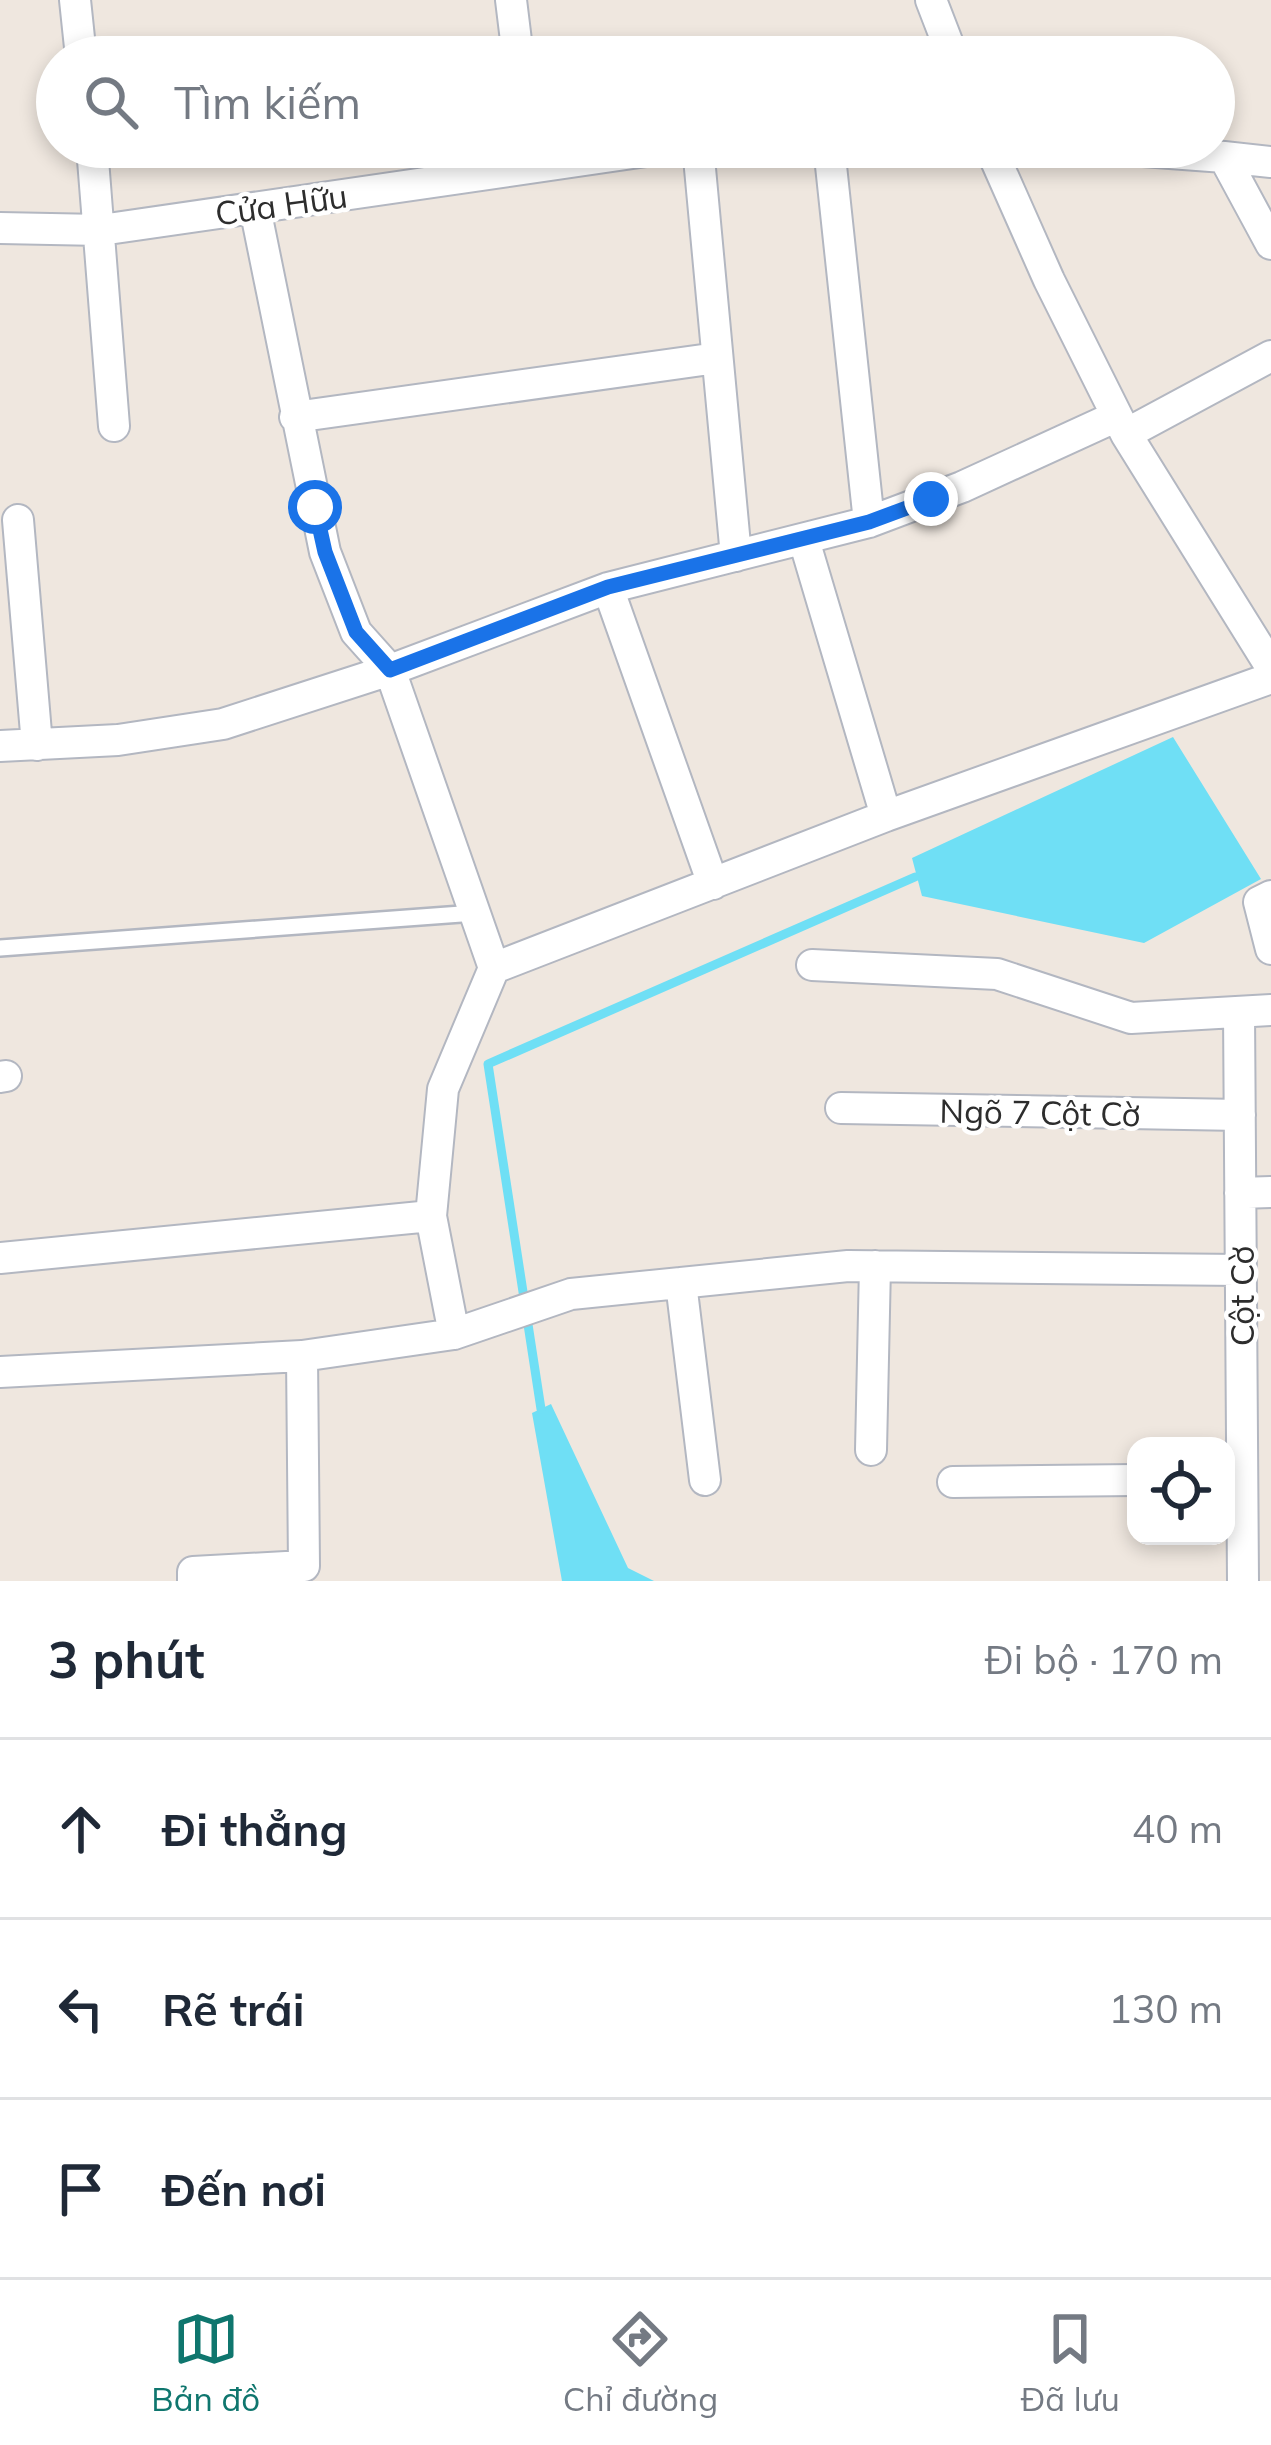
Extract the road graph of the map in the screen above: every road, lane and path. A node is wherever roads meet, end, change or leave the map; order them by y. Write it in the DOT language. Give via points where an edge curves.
graph roads {
  1 [pos="74,0"];
  2 [pos="511,0"];
  3 [pos="931,0"];
  4 [pos="78,36"];
  5 [pos="515,36"];
  6 [pos="945,36"];
  7 [pos="1235,158"];
  8 [pos="1271,162"];
  9 [pos="94,168"];
  10 [pos="471,168"];
  11 [pos="700,168"];
  12 [pos="831,168"];
  13 [pos="999,168"];
  14 [pos="1230,168"];
  15 [pos="255,208"];
  16 [pos="0,228"];
  17 [pos="101,230"];
  18 [pos="1271,244"];
  19 [pos="1271,356"];
  20 [pos="717,358"];
  21 [pos="295,417"];
  22 [pos="1121,425"];
  23 [pos="114,426"];
  24 [pos="18,520"];
  25 [pos="869,522"];
  26 [pos="804,540"];
  27 [pos="736,556"];
  28 [pos="608,587"];
  29 [pos="1271,667"];
  30 [pos="390,670"];
  31 [pos="1271,678"];
  32 [pos="37,745"];
  33 [pos="0,746"];
  34 [pos="886,816"];
  35 [pos="713,884"];
  36 [pos="1271,896"];
  37 [pos="475,913"];
  38 [pos="0,948"];
  39 [pos="1271,949"];
  40 [pos="812,964"];
  41 [pos="494,968"];
  42 [pos="1271,1010"];
  43 [pos="1239,1012"];
  44 [pos="841,1108"];
  45 [pos="1240,1115"];
  46 [pos="1256,1192"];
  47 [pos="431,1216"];
  48 [pos="0,1258"];
  49 [pos="875,1266"];
  50 [pos="1241,1270"];
  51 [pos="681,1283"];
  52 [pos="454,1334"];
  53 [pos="302,1356"];
  54 [pos="0,1372"];
  55 [pos="1235,1449"];
  56 [pos="871,1450"];
  57 [pos="705,1480"];
  58 [pos="1127,1480"];
  59 [pos="952,1482"];
  60 [pos="1235,1490"];
  61 [pos="193,1581"];
  62 [pos="1243,1581"];
  1 -- 4 [label="street"];
  2 -- 5 [label="street"];
  3 -- 6 [label="street"];
  7 -- 8 [label="street"];
  9 -- 17 [label="street"];
  10 -- 15 [label="street, Cửa Hữu"];
  11 -- 20 [label="street"];
  12 -- 25 [label="street"];
  13 -- 22 [label="street"];
  14 -- 18 [label="street"];
  15 -- 17 [label="street, Cửa Hữu"];
  15 -- 21 [label="street"];
  16 -- 17 [label="street, Cửa Hữu"];
  17 -- 23 [label="street"];
  19 -- 22 [label="street"];
  20 -- 21 [label="street"];
  20 -- 27 [label="street"];
  21 -- 30 [label="street" via="325,552 356,632"];
  22 -- 25 [label="street"];
  22 -- 29 [label="street"];
  24 -- 32 [label="street"];
  25 -- 26 [label="street"];
  26 -- 27 [label="street"];
  26 -- 34 [label="street"];
  27 -- 28 [label="street"];
  28 -- 30 [label="street"];
  28 -- 35 [label="street"];
  30 -- 32 [label="street" via="223,724"];
  30 -- 37 [label="street"];
  31 -- 34 [label="street"];
  32 -- 33 [label="street"];
  34 -- 35 [label="street"];
  35 -- 41 [label="street"];
  36 -- 39 [label="street" via="1259,902"];
  37 -- 38 [label="lane"];
  37 -- 41 [label="street"];
  40 -- 43 [label="street" via="997,974 1131,1018"];
  41 -- 47 [label="street" via="443,1089"];
  42 -- 43 [label="street"];
  43 -- 45 [label="street, Cột Cờ"];
  44 -- 45 [label="street, Ngõ 7 Cột Cờ"];
  45 -- 46 [label="street, Cột Cờ"];
  46 -- 50 [label="street, Cột Cờ"];
  47 -- 48 [label="street"];
  47 -- 52 [label="street"];
  49 -- 50 [label="street"];
  49 -- 51 [label="street"];
  49 -- 56 [label="street"];
  50 -- 55 [label="street, Cột Cờ"];
  51 -- 52 [label="street" via="571,1294"];
  51 -- 57 [label="street"];
  52 -- 53 [label="street"];
  53 -- 54 [label="street"];
  53 -- 61 [label="street" via="304,1566 193,1572"];
  58 -- 59 [label="street"];
  60 -- 62 [label="street, Cột Cờ"];
}
